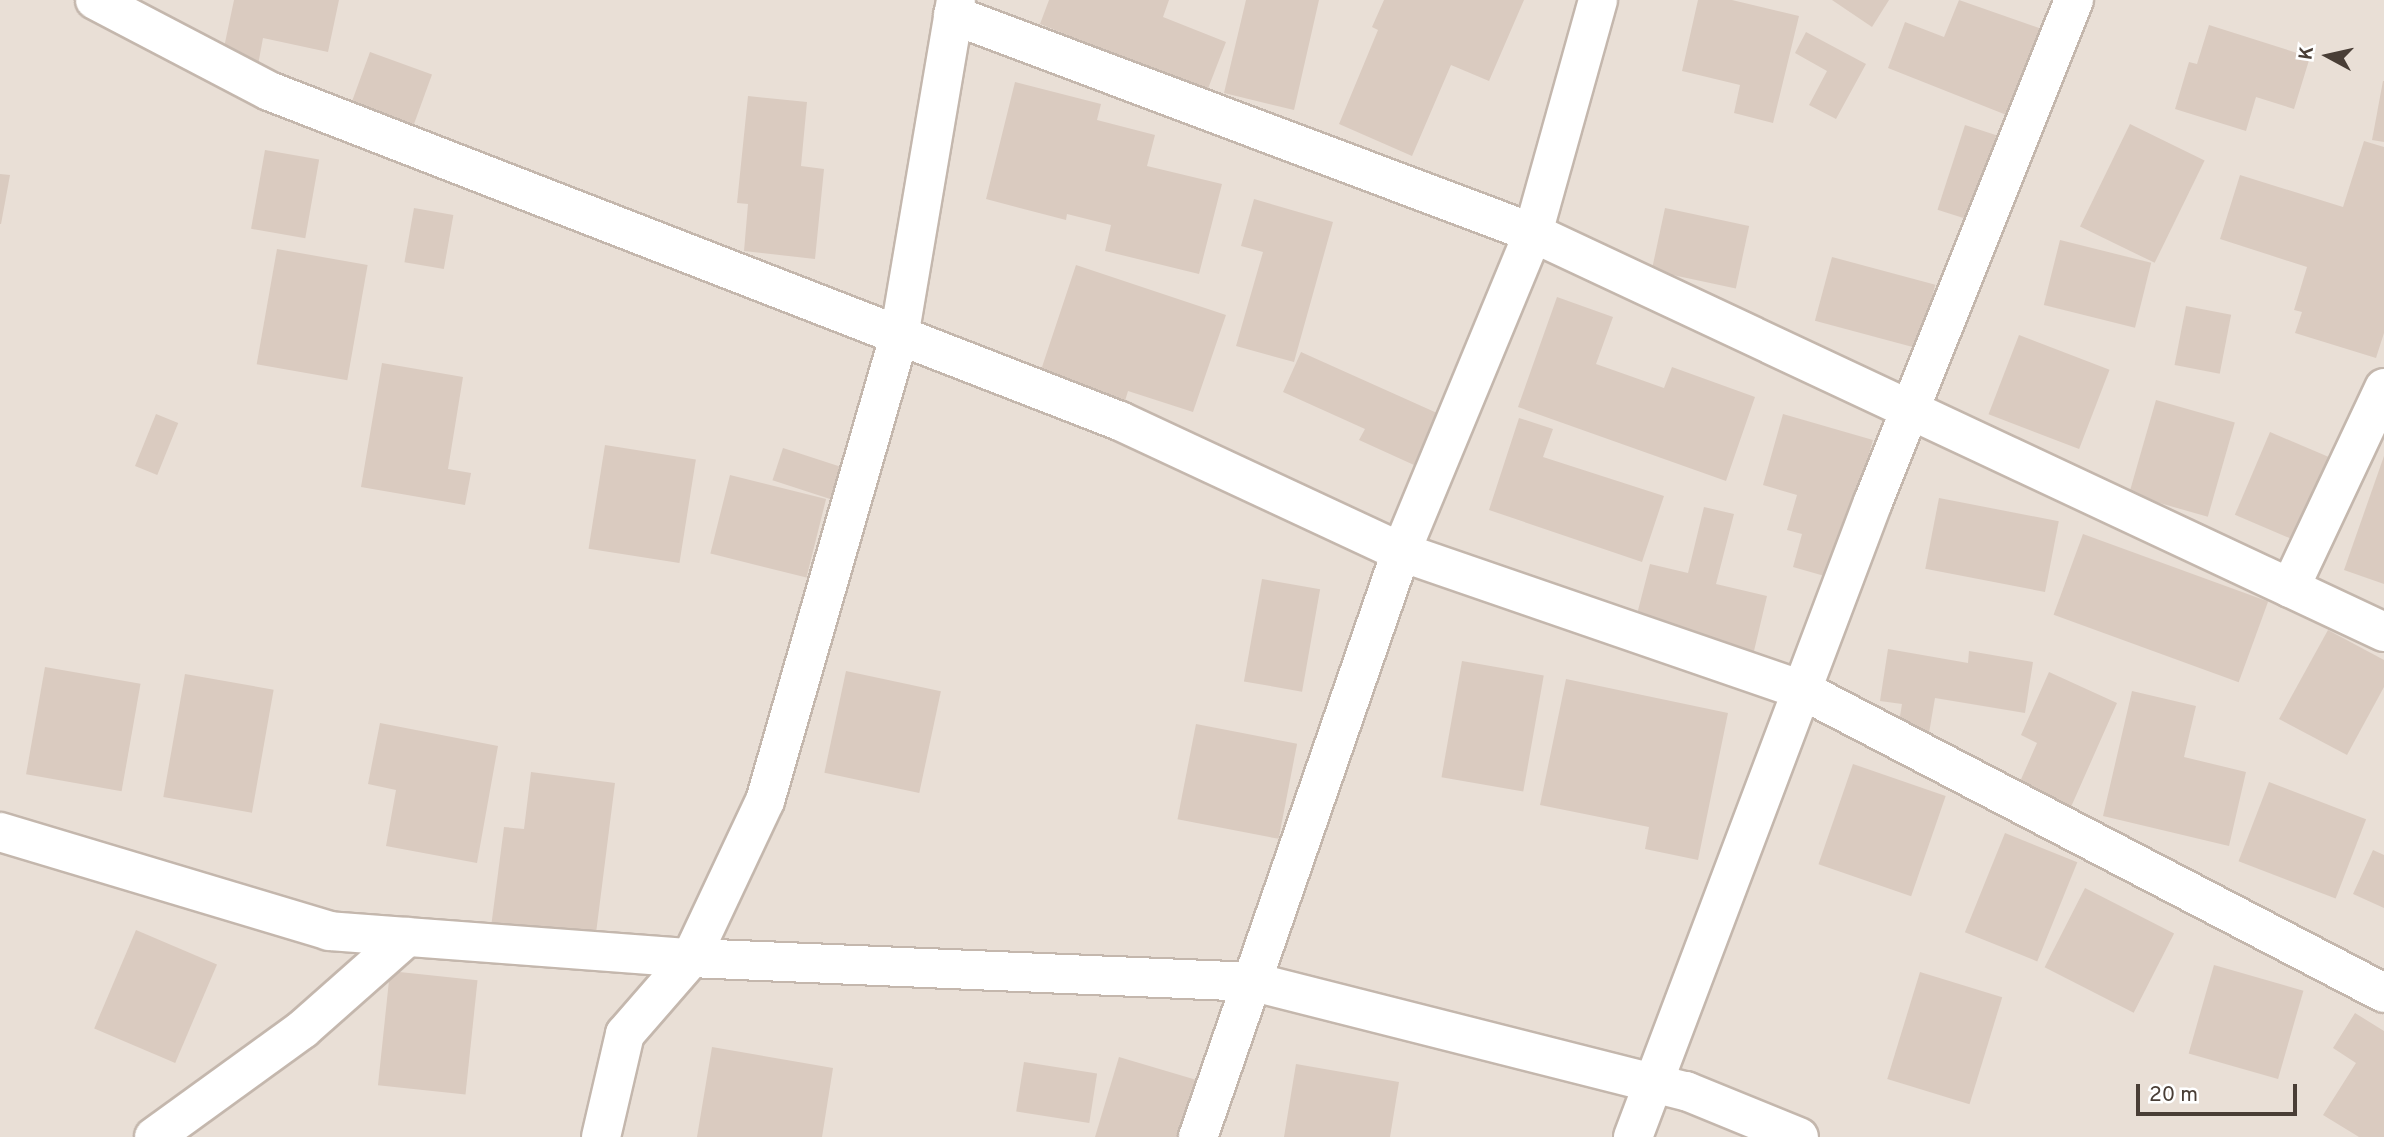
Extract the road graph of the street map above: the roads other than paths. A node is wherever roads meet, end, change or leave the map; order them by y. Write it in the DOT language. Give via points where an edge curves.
graph roads {
  1 [pos="95,0"];
  2 [pos="1598,0"];
  3 [pos="2074,0"];
  4 [pos="955,8"];
  5 [pos="1533,233"];
  6 [pos="899,337"];
  7 [pos="2384,388"];
  8 [pos="1909,409"];
  9 [pos="1401,552"];
  10 [pos="2290,588"];
  11 [pos="2384,632"];
  12 [pos="1802,690"];
  13 [pos="0,832"];
  14 [pos="407,937"];
  15 [pos="691,958"];
  16 [pos="1254,982"];
  17 [pos="2384,993"];
  18 [pos="1653,1083"];
  19 [pos="154,1137"];
  20 [pos="601,1137"];
  21 [pos="1198,1137"];
  22 [pos="1633,1137"];
  23 [pos="1799,1137"];
  1 -- 6 [label="street" via="269,91"];
  2 -- 5 [label="street"];
  3 -- 8 [label="street"];
  4 -- 5 [label="street"];
  4 -- 6 [label="street"];
  5 -- 8 [label="street"];
  5 -- 9 [label="street"];
  6 -- 9 [label="street" via="1119,421"];
  6 -- 15 [label="street" via="765,801"];
  7 -- 10 [label="street"];
  8 -- 10 [label="street"];
  8 -- 12 [label="street"];
  9 -- 12 [label="street"];
  9 -- 16 [label="street"];
  10 -- 11 [label="street"];
  12 -- 17 [label="street"];
  12 -- 18 [label="street"];
  13 -- 14 [label="street" via="329,931"];
  14 -- 15 [label="street"];
  14 -- 19 [label="street" via="303,1029"];
  15 -- 16 [label="street"];
  15 -- 20 [label="street" via="625,1034"];
  16 -- 18 [label="street"];
  16 -- 21 [label="street"];
  18 -- 22 [label="street"];
  18 -- 23 [label="street" via="1686,1091"];
}
